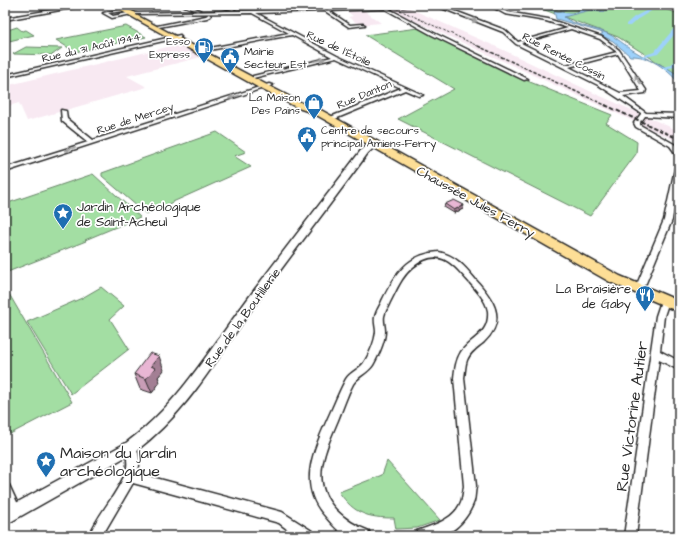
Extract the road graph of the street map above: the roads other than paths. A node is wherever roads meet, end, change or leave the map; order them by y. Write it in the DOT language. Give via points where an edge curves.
graph roads {
  1 [pos="86,5"];
  2 [pos="114,5"];
  3 [pos="154,5"];
  4 [pos="184,5"];
  5 [pos="218,5"];
  6 [pos="312,5"];
  7 [pos="377,5"];
  8 [pos="417,5"];
  9 [pos="436,5"];
  10 [pos="491,5"];
  11 [pos="404,6"];
  12 [pos="286,8"];
  13 [pos="388,8"];
  14 [pos="128,10"];
  15 [pos="325,10"];
  16 [pos="293,11"];
  17 [pos="204,12"];
  18 [pos="241,12"];
  19 [pos="252,12"];
  20 [pos="5,19"];
  21 [pos="363,25"];
  22 [pos="159,26"];
  23 [pos="572,28"];
  24 [pos="291,34"];
  25 [pos="180,38"];
  26 [pos="517,43"];
  27 [pos="206,50"];
  28 [pos="618,53"];
  29 [pos="336,57"];
  30 [pos="564,67"];
  31 [pos="5,76"];
  32 [pos="255,77"];
  33 [pos="526,79"];
  34 [pos="268,86"];
  35 [pos="405,88"];
  36 [pos="421,95"];
  37 [pos="619,95"];
  38 [pos="63,111"];
  39 [pos="643,115"];
  40 [pos="679,116"];
  41 [pos="330,119"];
  42 [pos="92,142"];
  43 [pos="374,144"];
  44 [pos="679,156"];
  45 [pos="679,164"];
  46 [pos="5,170"];
  47 [pos="636,290"];
  48 [pos="664,304"];
  49 [pos="679,307"];
  50 [pos="679,316"];
  51 [pos="655,353"];
  52 [pos="679,366"];
  53 [pos="131,448"];
  54 [pos="130,477"];
  55 [pos="5,489"];
  56 [pos="10,514"];
  57 [pos="355,535"];
  58 [pos="96,536"];
  59 [pos="307,536"];
  60 [pos="422,536"];
  61 [pos="630,536"];
  1 -- 20 [label="street"];
  2 -- 14 [label="main road, Chaussée Jules Ferry"];
  3 -- 14 [label="street"];
  4 -- 17 [label="street"];
  5 -- 18 [label="street"];
  6 -- 15 [label="street"];
  7 -- 13 [label="street"];
  8 -- 11 [label="street"];
  9 -- 26 [label="street, Rue Renée Cossin, one-way" via="501,30"];
  10 -- 23 [label="street" via="508,13 547,20"];
  12 -- 16 [label="street"];
  13 -- 15 [label="street"];
  13 -- 33 [label="street" via="433,34"];
  14 -- 14 [label="street" via="112,17 103,14"];
  14 -- 17 [label="street"];
  14 -- 22 [label="main road"];
  14 -- 25 [label="main road, Chaussée Jules Ferry" via="133,15"];
  15 -- 16 [label="street"];
  15 -- 21 [label="street" via="349,26"];
  16 -- 19 [label="street"];
  17 -- 18 [label="street"];
  22 -- 17 [label="street, one-way" via="210,16"];
  18 -- 19 [label="street"];
  19 -- 24 [label="street, Rue de l'Étoile"];
  22 -- 25 [label="main road"];
  23 -- 26 [label="street"];
  23 -- 28 [label="street" via="601,38"];
  27 -- 24 [label="street, one-way"];
  24 -- 29 [label="street, Rue de l'Étoile"];
  25 -- 27 [label="main road, Chaussée Jules Ferry"];
  25 -- 31 [label="street, Rue du 31 Août 1944"];
  25 -- 34 [label="main road, Chaussée Jules Ferry"];
  26 -- 30 [label="street, Rue Renée Cossin"];
  27 -- 32 [label="main road, Chaussée Jules Ferry"];
  28 -- 30 [label="street"];
  37 -- 28 [label="street, one-way" via="644,90"];
  32 -- 29 [label="street, one-way"];
  29 -- 35 [label="street, Rue de l'Étoile"];
  30 -- 37 [label="street, Rue Renée Cossin"];
  32 -- 34 [label="main road, Chaussée Jules Ferry"];
  34 -- 41 [label="main road, Chaussée Jules Ferry" via="314,108"];
  34 -- 42 [label="street, Rue de Mercey, one-way"];
  35 -- 36 [label="street, Rue de l'Étoile"];
  35 -- 41 [label="street, Rue Danton"];
  37 -- 39 [label="street, Rue Renée Cossin" via="640,109"];
  38 -- 42 [label="street" via="64,120"];
  39 -- 40 [label="street"];
  39 -- 44 [label="street" via="637,123 638,126 672,145"];
  41 -- 43 [label="main road, Chaussée Jules Ferry"];
  42 -- 46 [label="street, Rue de Mercey, one-way"];
  43 -- 47 [label="main road, Chaussée Jules Ferry"];
  43 -- 53 [label="street, Rue de la Boutillerie" via="365,150 174,410 148,436"];
  45 -- 47 [label="street" via="668,220 642,283"];
  47 -- 48 [label="main road, Chaussée Jules Ferry" via="646,299"];
  48 -- 49 [label="main road, Chaussée Jules Ferry"];
  48 -- 50 [label="main road, Chaussée Jules Ferry"];
  48 -- 51 [label="street, Rue Victorine Autier"];
  51 -- 52 [label="street"];
  51 -- 61 [label="street, Rue Victorine Autier"];
  53 -- 54 [label="street" via="134,463"];
  53 -- 56 [label="street, Rue de la Boutillerie"];
  54 -- 58 [label="street" via="102,521"];
  54 -- 59 [label="street" via="282,518"];
  55 -- 56 [label="street"];
  57 -- 60 [label="street" via="330,514 315,482 315,465 351,380 367,365 381,333 378,318 396,278 413,264 439,255 452,258 489,301 492,319 491,328 485,336 466,353 459,378 470,486 468,502 452,524"];
}
